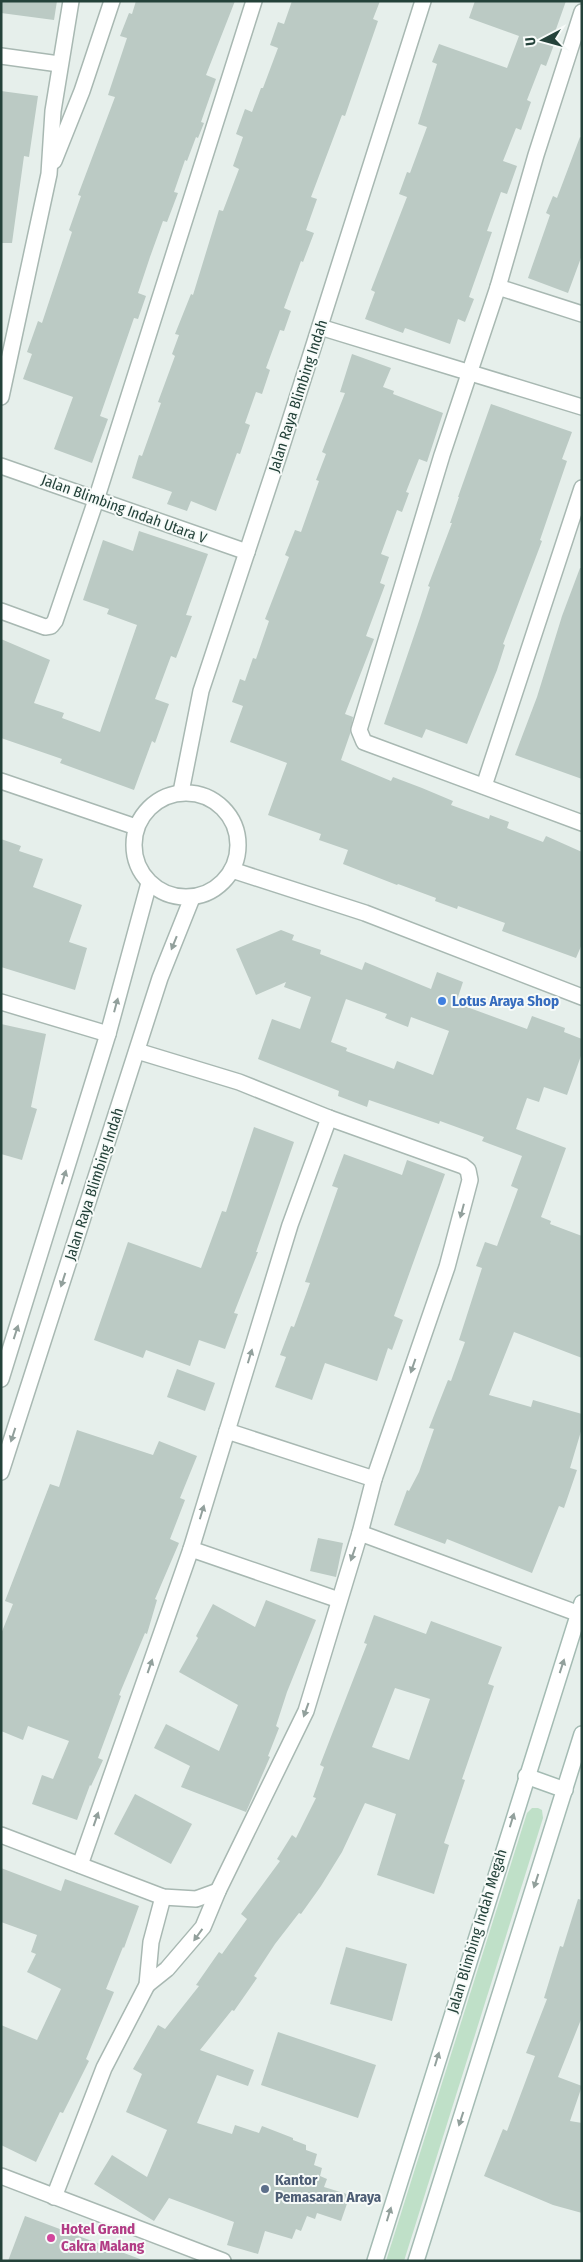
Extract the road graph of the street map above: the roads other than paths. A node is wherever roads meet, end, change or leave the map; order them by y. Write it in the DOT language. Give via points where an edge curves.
graph roads {
  1 [pos="71,1"];
  2 [pos="112,1"];
  3 [pos="254,1"];
  4 [pos="423,1"];
  5 [pos="582,12"];
  6 [pos="1,56"];
  7 [pos="59,64"];
  8 [pos="49,174"];
  9 [pos="498,286"];
  10 [pos="582,314"];
  11 [pos="320,327"];
  12 [pos="469,373"];
  13 [pos="1,397"];
  14 [pos="582,408"];
  15 [pos="1,466"];
  16 [pos="582,488"];
  17 [pos="96,500"];
  18 [pos="247,552"];
  19 [pos="1,611"];
  20 [pos="1,781"];
  21 [pos="484,786"];
  22 [pos="181,792"];
  23 [pos="582,823"];
  24 [pos="136,827"];
  25 [pos="232,870"];
  26 [pos="149,883"];
  27 [pos="192,898"];
  28 [pos="582,997"];
  29 [pos="1,1002"];
  30 [pos="108,1034"];
  31 [pos="137,1051"];
  32 [pos="329,1118"];
  33 [pos="1,1379"];
  34 [pos="227,1431"];
  35 [pos="1,1472"];
  36 [pos="374,1479"];
  37 [pos="360,1533"];
  38 [pos="191,1548"];
  39 [pos="339,1600"];
  40 [pos="580,1611"];
  41 [pos="582,1734"];
  42 [pos="526,1776"];
  43 [pos="565,1790"];
  44 [pos="1,1835"];
  45 [pos="80,1865"];
  46 [pos="218,1891"];
  47 [pos="163,1897"];
  48 [pos="147,1984"];
  49 [pos="1,2176"];
  50 [pos="54,2197"];
  51 [pos="223,2261"];
  52 [pos="375,2261"];
  53 [pos="416,2261"];
  1 -- 7 [label="street"];
  2 -- 8 [label="street" via="82,91"];
  3 -- 17 [label="street"];
  4 -- 11 [label="street, Jalan Raya Blimbing Indah"];
  5 -- 9 [label="street"];
  6 -- 7 [label="street"];
  7 -- 8 [label="street"];
  8 -- 13 [label="street"];
  9 -- 10 [label="street"];
  9 -- 12 [label="street"];
  11 -- 12 [label="street"];
  11 -- 18 [label="street, Jalan Raya Blimbing Indah"];
  12 -- 14 [label="street"];
  12 -- 21 [label="street" via="359,730 364,742"];
  15 -- 17 [label="street, Jalan Blimbing Indah Utara V"];
  16 -- 21 [label="street"];
  17 -- 18 [label="street, Jalan Blimbing Indah Utara V"];
  17 -- 19 [label="street" via="53,625 45,627"];
  18 -- 22 [label="street, Jalan Raya Blimbing Indah" via="201,691"];
  20 -- 24 [label="street"];
  21 -- 23 [label="street"];
  22 -- 24 [label="street" via="162,797 146,809"];
  22 -- 25 [label="street" via="209,796 230,815 239,842"];
  24 -- 26 [label="street" via="134,857"];
  25 -- 27 [label="street" via="222,884 209,893"];
  25 -- 28 [label="street" via="365,913"];
  26 -- 27 [label="street" via="161,892"];
  30 -- 26 [label="street, Jalan Raya Blimbing Indah, one-way"];
  27 -- 31 [label="street, Jalan Raya Blimbing Indah, one-way" via="160,978"];
  29 -- 30 [label="street"];
  33 -- 30 [label="street, Jalan Raya Blimbing Indah, one-way"];
  31 -- 32 [label="street" via="239,1082"];
  31 -- 35 [label="street, Jalan Raya Blimbing Indah, one-way"];
  34 -- 32 [label="street, one-way" via="290,1225"];
  32 -- 36 [label="street, one-way" via="463,1166 468,1170 470,1180 447,1267"];
  34 -- 36 [label="street"];
  38 -- 34 [label="street, one-way"];
  36 -- 37 [label="street"];
  37 -- 39 [label="street, one-way"];
  37 -- 40 [label="street"];
  38 -- 39 [label="street"];
  45 -- 38 [label="street, one-way"];
  39 -- 46 [label="street, one-way" via="306,1711"];
  42 -- 40 [label="street, Jalan Blimbing Indah Megah, one-way"];
  41 -- 43 [label="street"];
  42 -- 43 [label="street"];
  52 -- 42 [label="street, Jalan Blimbing Indah Megah, one-way"];
  43 -- 53 [label="street, one-way"];
  44 -- 45 [label="street"];
  45 -- 47 [label="street"];
  46 -- 47 [label="street" via="196,1899"];
  46 -- 48 [label="street, one-way" via="203,1927 192,1943"];
  47 -- 48 [label="street" via="152,1942"];
  48 -- 50 [label="street" via="104,2068"];
  49 -- 50 [label="street"];
  50 -- 51 [label="street"];
}
